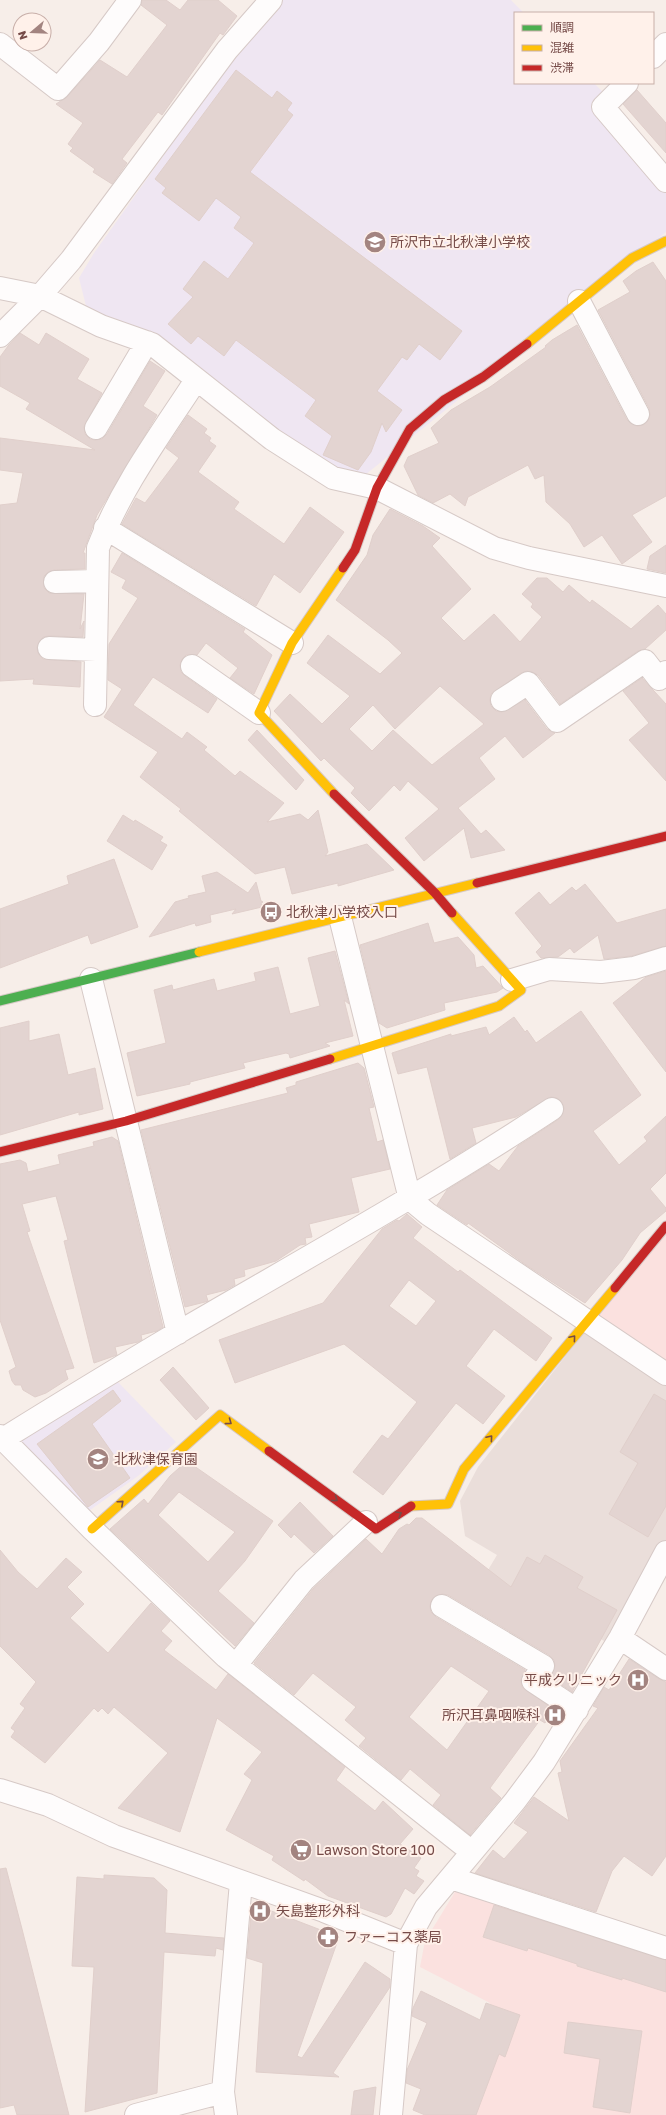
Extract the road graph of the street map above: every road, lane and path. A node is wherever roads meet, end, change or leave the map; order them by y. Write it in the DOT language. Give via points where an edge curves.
graph roads {
  1 [pos="130,0"];
  2 [pos="271,0"];
  3 [pos="0,44"];
  4 [pos="666,44"];
  5 [pos="654,56"];
  6 [pos="626,84"];
  7 [pos="666,181"];
  8 [pos="666,241"];
  9 [pos="0,288"];
  10 [pos="40,296"];
  11 [pos="579,301"];
  12 [pos="0,336"];
  13 [pos="147,342"];
  14 [pos="196,380"];
  15 [pos="638,414"];
  16 [pos="96,428"];
  17 [pos="376,488"];
  18 [pos="105,528"];
  19 [pos="97,581"];
  20 [pos="55,582"];
  21 [pos="666,586"];
  22 [pos="292,643"];
  23 [pos="49,648"];
  24 [pos="96,650"];
  25 [pos="192,666"];
  26 [pos="666,672"];
  27 [pos="502,700"];
  28 [pos="95,705"];
  29 [pos="259,713"];
  30 [pos="666,836"];
  31 [pos="435,893"];
  32 [pos="340,917"];
  33 [pos="666,958"];
  34 [pos="91,979"];
  35 [pos="512,980"];
  36 [pos="0,1001"];
  37 [pos="372,1046"];
  38 [pos="552,1109"];
  39 [pos="126,1121"];
  40 [pos="0,1152"];
  41 [pos="410,1199"];
  42 [pos="666,1226"];
  43 [pos="587,1322"];
  44 [pos="178,1333"];
  45 [pos="666,1374"];
  46 [pos="1,1435"];
  47 [pos="366,1522"];
  48 [pos="92,1529"];
  49 [pos="666,1552"];
  50 [pos="442,1606"];
  51 [pos="620,1638"];
  52 [pos="236,1666"];
  53 [pos="666,1669"];
  54 [pos="577,1710"];
  55 [pos="0,1790"];
  56 [pos="472,1852"];
  57 [pos="451,1878"];
  58 [pos="241,1882"];
  59 [pos="406,1944"];
  60 [pos="666,1948"];
  61 [pos="223,2092"];
  62 [pos="136,2115"];
  63 [pos="226,2115"];
  64 [pos="391,2115"];
  1 -- 3 [label="street" via="99,42 58,89"];
  2 -- 10 [label="street" via="227,50 71,260"];
  4 -- 5 [label="street"];
  6 -- 7 [label="street" via="604,107"];
  8 -- 11 [label="street" via="632,258"];
  9 -- 10 [label="street"];
  10 -- 12 [label="street"];
  10 -- 13 [label="street" via="101,326"];
  11 -- 15 [label="street"];
  11 -- 17 [label="street" via="509,359 444,400 410,429"];
  13 -- 14 [label="street"];
  13 -- 16 [label="street"];
  14 -- 17 [label="street" via="272,439 334,478"];
  14 -- 18 [label="street" via="126,488"];
  17 -- 21 [label="street" via="494,548 529,558"];
  17 -- 22 [label="street" via="355,550"];
  18 -- 19 [label="street" via="98,548"];
  18 -- 22 [label="street"];
  19 -- 20 [label="street"];
  19 -- 24 [label="street"];
  22 -- 29 [label="street"];
  23 -- 24 [label="street"];
  24 -- 28 [label="street"];
  25 -- 29 [label="street"];
  26 -- 27 [label="street" via="659,679 644,662 556,721 528,684"];
  29 -- 31 [label="street" via="329,789"];
  30 -- 31 [label="street"];
  31 -- 32 [label="street"];
  31 -- 35 [label="street"];
  32 -- 34 [label="street"];
  32 -- 37 [label="street"];
  33 -- 35 [label="street" via="634,968 602,972 549,969"];
  34 -- 36 [label="street"];
  34 -- 39 [label="street"];
  35 -- 37 [label="street" via="521,990 499,1006"];
  37 -- 39 [label="street"];
  37 -- 41 [label="street"];
  38 -- 41 [label="street"];
  39 -- 40 [label="street"];
  39 -- 44 [label="street"];
  41 -- 43 [label="street" via="428,1214"];
  41 -- 44 [label="street"];
  42 -- 43 [label="street"];
  43 -- 45 [label="street"];
  47 -- 43 [label="street, one-way" via="376,1529 412,1506 448,1504 464,1469"];
  44 -- 46 [label="street"];
  46 -- 48 [label="street"];
  48 -- 47 [label="street, one-way" via="220,1415"];
  47 -- 52 [label="street" via="304,1580"];
  48 -- 52 [label="street"];
  49 -- 51 [label="street"];
  50 -- 54 [label="street" via="544,1666 533,1681"];
  51 -- 53 [label="street"];
  51 -- 54 [label="street"];
  52 -- 56 [label="street"];
  54 -- 56 [label="street" via="515,1801"];
  55 -- 58 [label="street" via="48,1805 114,1836"];
  56 -- 57 [label="street"];
  57 -- 59 [label="street" via="426,1907"];
  57 -- 60 [label="street"];
  58 -- 59 [label="street" via="324,1911"];
  58 -- 61 [label="street"];
  59 -- 64 [label="street"];
  61 -- 62 [label="street"];
  61 -- 63 [label="street"];
}
